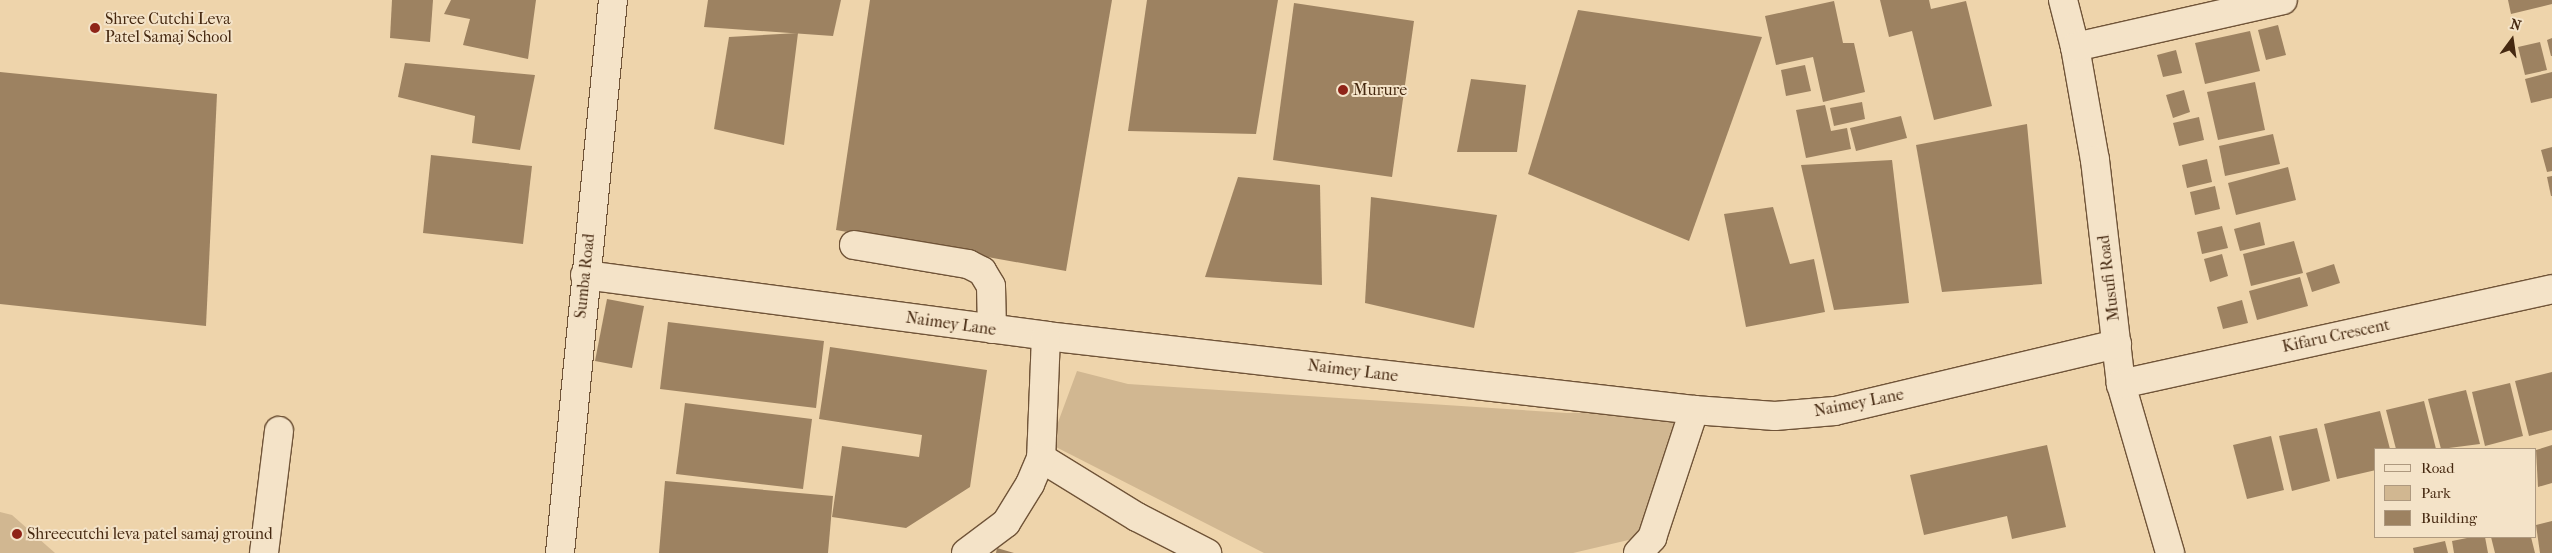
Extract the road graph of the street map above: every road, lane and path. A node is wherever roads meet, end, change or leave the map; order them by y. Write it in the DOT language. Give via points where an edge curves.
graph roads {
  1 [pos="613,0"];
  2 [pos="2062,0"];
  3 [pos="2283,0"];
  4 [pos="2075,47"];
  5 [pos="854,245"];
  6 [pos="585,275"];
  7 [pos="2552,289"];
  8 [pos="992,329"];
  9 [pos="1046,336"];
  10 [pos="2117,344"];
  11 [pos="2121,384"];
  12 [pos="1694,410"];
  13 [pos="279,431"];
  14 [pos="1041,458"];
  15 [pos="264,553"];
  16 [pos="560,553"];
  17 [pos="966,553"];
  18 [pos="1207,553"];
  19 [pos="1638,553"];
  20 [pos="2170,553"];
  1 -- 6 [label="street, Sumba Road"];
  2 -- 4 [label="street, Musufi Road"];
  3 -- 4 [label="street"];
  4 -- 10 [label="street, Musufi Road" via="2095,160"];
  5 -- 8 [label="street" via="968,264 982,271 991,286"];
  6 -- 8 [label="street, Naimey Lane"];
  6 -- 16 [label="street, Sumba Road"];
  7 -- 11 [label="street, Kifaru Crescent"];
  8 -- 9 [label="street, Naimey Lane"];
  9 -- 12 [label="street, Naimey Lane"];
  9 -- 14 [label="street"];
  10 -- 11 [label="street, Musufi Road"];
  10 -- 12 [label="street, Naimey Lane" via="1834,411 1775,416"];
  11 -- 20 [label="street, Musufi Road"];
  12 -- 19 [label="street" via="1652,538"];
  13 -- 15 [label="street"];
  14 -- 17 [label="street" via="1030,484 1006,523"];
  14 -- 18 [label="street" via="1137,517"];
}
